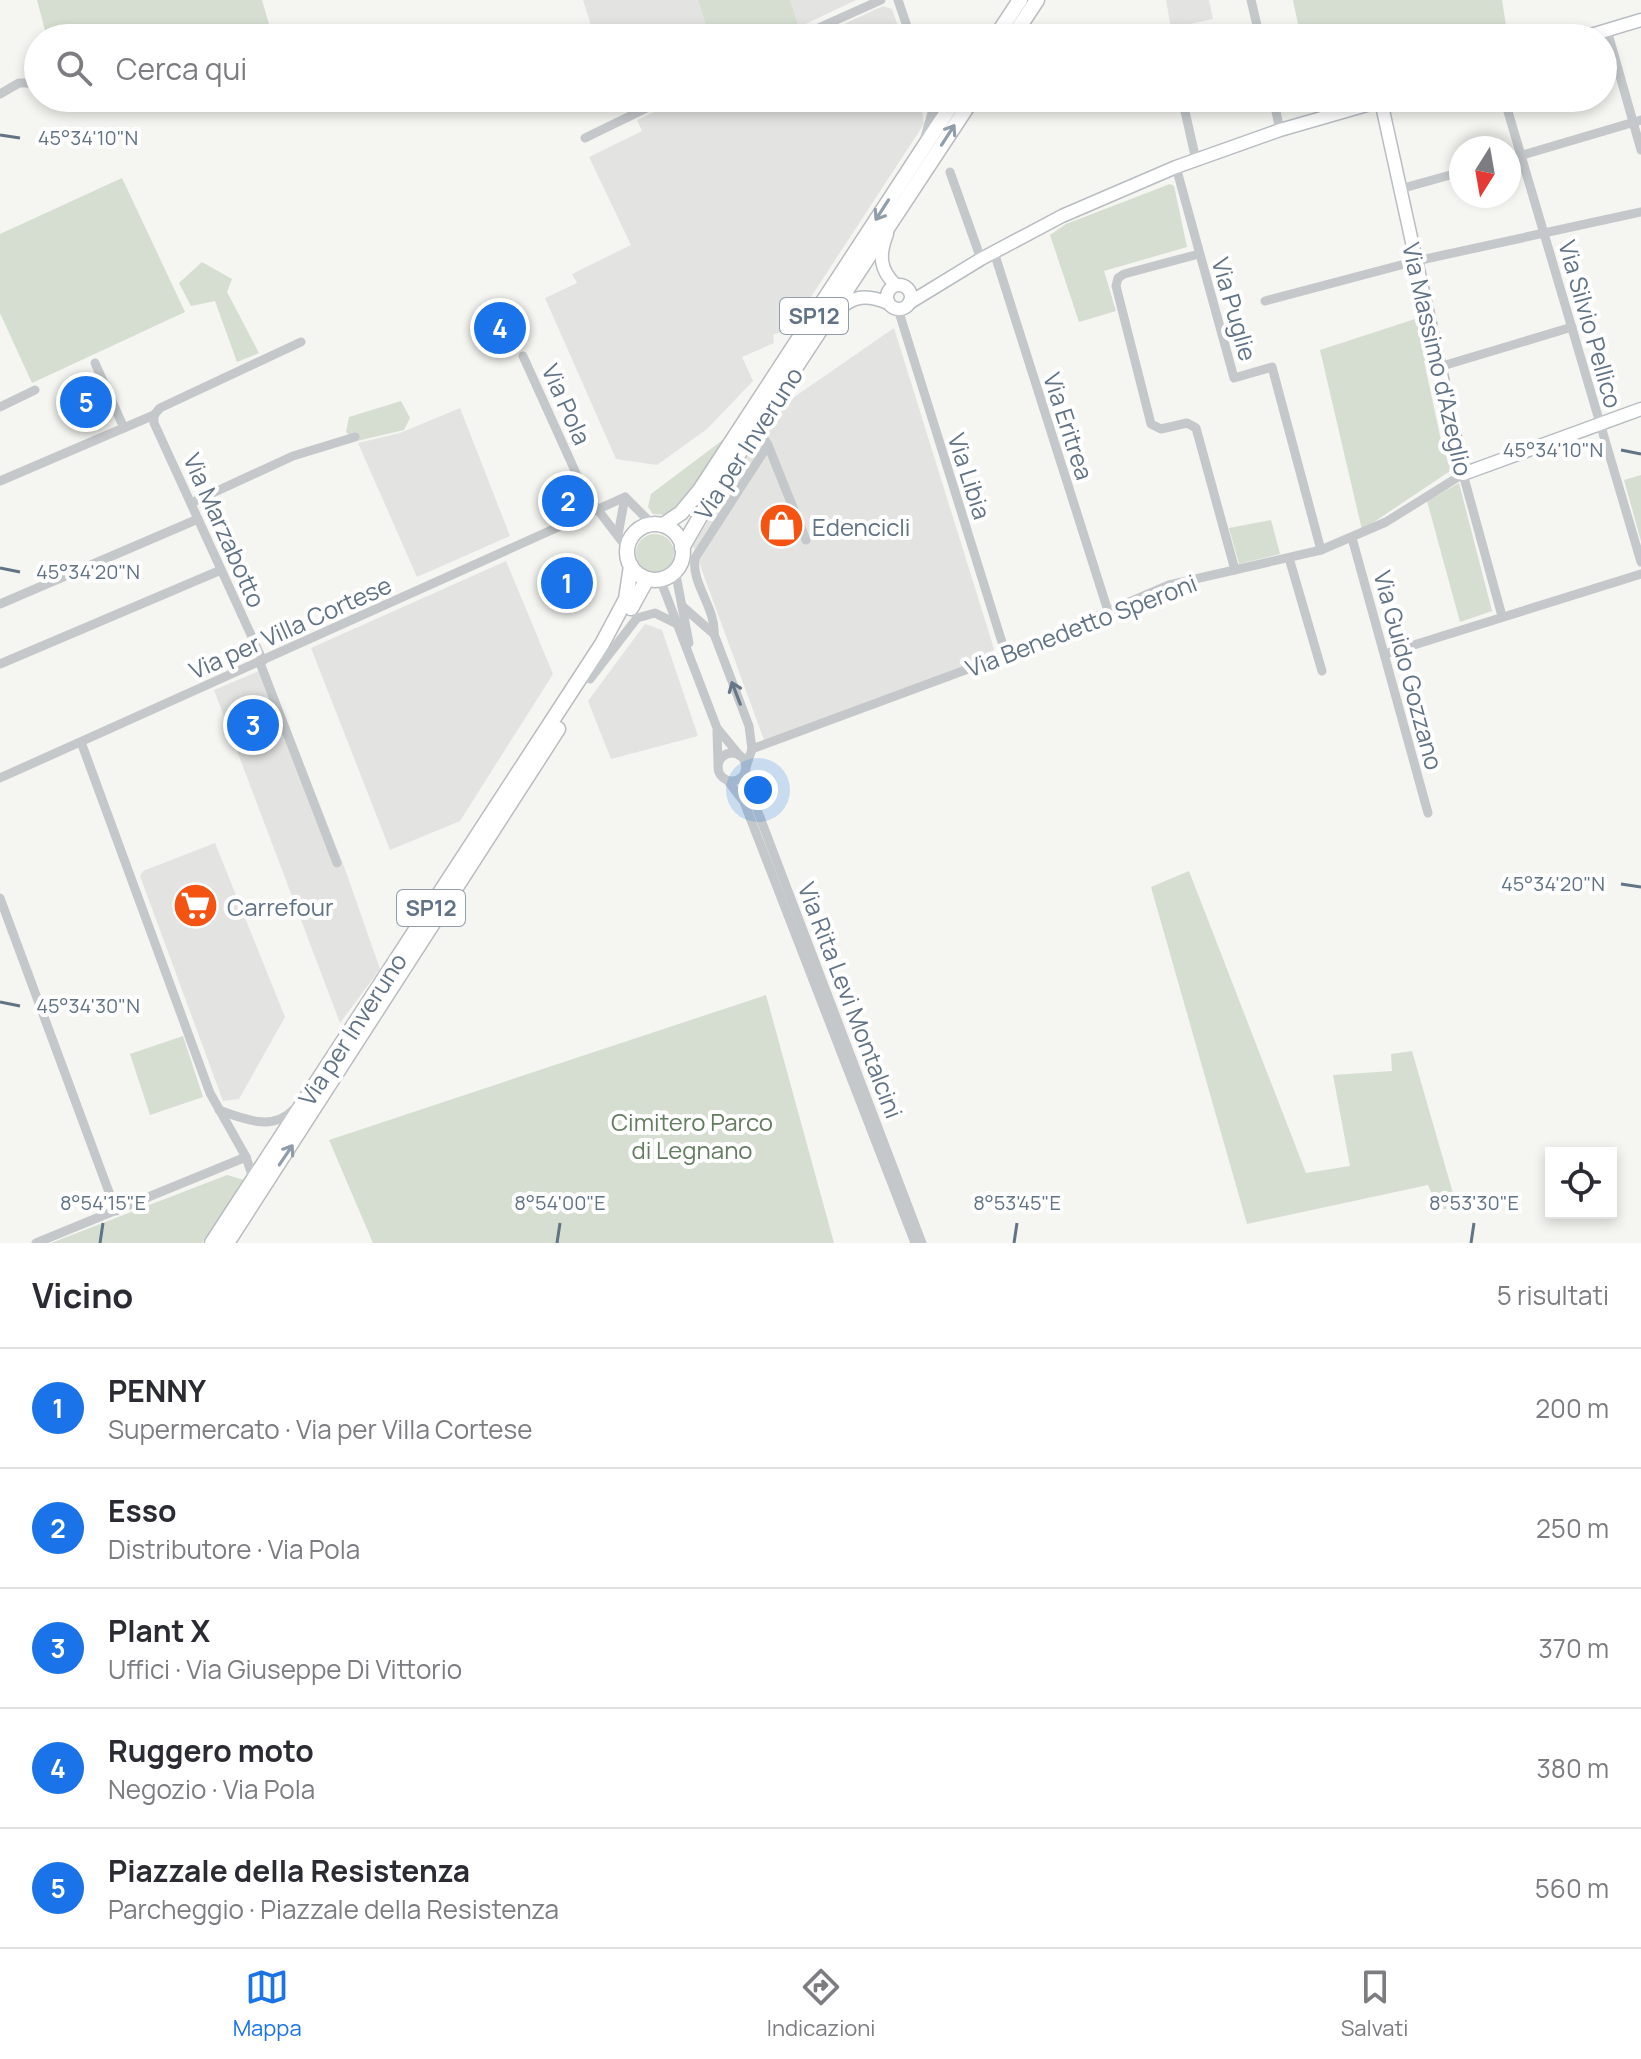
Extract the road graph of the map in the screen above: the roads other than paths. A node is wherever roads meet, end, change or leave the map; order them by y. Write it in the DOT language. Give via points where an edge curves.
graph roads {
  1 [pos="881,0"];
  2 [pos="898,0"];
  3 [pos="1020,0"];
  4 [pos="1037,0"];
  5 [pos="1251,0"];
  6 [pos="1641,20"];
  7 [pos="827,24"];
  8 [pos="906,24"];
  9 [pos="1004,24"];
  10 [pos="1021,24"];
  11 [pos="1257,24"];
  12 [pos="1617,27"];
  13 [pos="1617,61"];
  14 [pos="24,83"];
  15 [pos="0,94"];
  16 [pos="638,112"];
  17 [pos="932,112"];
  18 [pos="947,112"];
  19 [pos="964,112"];
  20 [pos="1185,112"];
  21 [pos="1276,112"];
  22 [pos="1344,112"];
  23 [pos="1388,112"];
  24 [pos="1508,112"];
  25 [pos="1637,122"];
  26 [pos="1280,130"];
  27 [pos="1515,136"];
  28 [pos="585,138"];
  29 [pos="1641,150"];
  30 [pos="1521,156"];
  31 [pos="1196,160"];
  32 [pos="1176,167"];
  33 [pos="908,171"];
  34 [pos="950,172"];
  35 [pos="1449,175"];
  36 [pos="1400,189"];
  37 [pos="1641,212"];
  38 [pos="893,219"];
  39 [pos="1544,234"];
  40 [pos="994,252"];
  41 [pos="1199,254"];
  42 [pos="981,259"];
  43 [pos="1416,261"];
  44 [pos="938,285"];
  45 [pos="902,287"];
  46 [pos="1265,301"];
  47 [pos="898,305"];
  48 [pos="828,320"];
  49 [pos="1572,327"];
  50 [pos="301,342"];
  51 [pos="523,356"];
  52 [pos="95,363"];
  53 [pos="1439,367"];
  54 [pos="35,390"];
  55 [pos="0,407"];
  56 [pos="1641,409"];
  57 [pos="154,415"];
  58 [pos="1600,426"];
  59 [pos="757,427"];
  60 [pos="124,428"];
  61 [pos="355,437"];
  62 [pos="768,445"];
  63 [pos="1463,474"];
  64 [pos="0,481"];
  65 [pos="625,497"];
  66 [pos="191,503"];
  67 [pos="595,511"];
  68 [pos="198,519"];
  69 [pos="657,525"];
  70 [pos="618,535"];
  71 [pos="1352,538"];
  72 [pos="806,540"];
  73 [pos="627,548"];
  74 [pos="682,548"];
  75 [pos="1321,550"];
  76 [pos="1289,558"];
  77 [pos="1641,562"];
  78 [pos="631,566"];
  79 [pos="221,570"];
  80 [pos="675,570"];
  81 [pos="1235,570"];
  82 [pos="1641,574"];
  83 [pos="654,579"];
  84 [pos="704,595"];
  85 [pos="0,604"];
  86 [pos="686,608"];
  87 [pos="1108,611"];
  88 [pos="1502,616"];
  89 [pos="677,626"];
  90 [pos="714,634"];
  91 [pos="1385,654"];
  92 [pos="1006,655"];
  93 [pos="261,662"];
  94 [pos="0,664"];
  95 [pos="694,666"];
  96 [pos="1322,671"];
  97 [pos="590,679"];
  98 [pos="717,728"];
  99 [pos="81,742"];
  100 [pos="752,749"];
  101 [pos="740,756"];
  102 [pos="718,763"];
  103 [pos="746,769"];
  104 [pos="0,778"];
  105 [pos="728,781"];
  106 [pos="1428,813"];
  107 [pos="337,863"];
  108 [pos="0,898"];
  109 [pos="389,972"];
  110 [pos="219,1110"];
  111 [pos="246,1157"];
  112 [pos="254,1181"];
  113 [pos="116,1211"];
  114 [pos="36,1243"];
  115 [pos="212,1243"];
  116 [pos="227,1243"];
  117 [pos="915,1243"];
  118 [pos="922,1243"];
  1 -- 7 [label="street"];
  2 -- 8 [label="street"];
  3 -- 9 [label="main road"];
  4 -- 10 [label="main road"];
  5 -- 11 [label="street"];
  6 -- 12 [label="street"];
  13 -- 25 [label="street"];
  14 -- 15 [label="street"];
  16 -- 28 [label="street"];
  17 -- 33 [label="street"];
  18 -- 33 [label="main road, Via per Inveruno / SP12"];
  38 -- 19 [label="main road, Via per Inveruno / SP12, one-way"];
  20 -- 31 [label="street"];
  21 -- 26 [label="street"];
  22 -- 26 [label="street"];
  23 -- 36 [label="street, Via Massimo d'Azeglio"];
  24 -- 27 [label="street, Via Silvio Pellico"];
  25 -- 29 [label="street"];
  25 -- 30 [label="street"];
  26 -- 31 [label="street"];
  30 -- 39 [label="street, Via Silvio Pellico"];
  31 -- 32 [label="street"];
  32 -- 40 [label="street"];
  32 -- 41 [label="street, Via Puglie"];
  33 -- 69 [label="main road, Via per Inveruno / SP12, one-way" via="700,490 681,513"];
  34 -- 42 [label="street"];
  35 -- 36 [label="street"];
  36 -- 43 [label="street, Via Massimo d'Azeglio"];
  37 -- 39 [label="street"];
  38 -- 45 [label="street" via="881,261 883,270"];
  38 -- 48 [label="main road, Via per Inveruno / SP12"];
  39 -- 43 [label="street"];
  39 -- 49 [label="street, Via Silvio Pellico"];
  40 -- 42 [label="street"];
  40 -- 87 [label="street, Via Eritrea"];
  41 -- 75 [label="street, Via Puglie" via="1234,378 1272,367"];
  41 -- 81 [label="street" via="1124,274 1116,286 1151,424 1161,429 1187,423 1196,428"];
  42 -- 44 [label="street"];
  43 -- 46 [label="street"];
  43 -- 53 [label="street, Via Massimo d'Azeglio"];
  44 -- 45 [label="street"];
  44 -- 47 [label="street"];
  45 -- 47 [label="street"];
  45 -- 47 [label="street" via="888,292"];
  47 -- 48 [label="street" via="863,296 845,303"];
  47 -- 92 [label="street, Via Libia"];
  48 -- 59 [label="main road, Via per Inveruno / SP12"];
  49 -- 53 [label="street"];
  49 -- 58 [label="street, Via Silvio Pellico"];
  50 -- 57 [label="street"];
  51 -- 67 [label="street, Via Pola"];
  52 -- 60 [label="street"];
  53 -- 63 [label="street, Via Massimo d'Azeglio"];
  54 -- 55 [label="street"];
  56 -- 58 [label="street, Via Benedetto Speroni"];
  57 -- 60 [label="street"];
  57 -- 66 [label="street, Via Marzabotto"];
  58 -- 63 [label="street, Via Benedetto Speroni"];
  58 -- 77 [label="street, Via Silvio Pellico"];
  59 -- 62 [label="street"];
  59 -- 74 [label="main road, Via per Inveruno / SP12"];
  60 -- 64 [label="street"];
  61 -- 66 [label="street" via="293,456"];
  62 -- 72 [label="street"];
  62 -- 84 [label="street" via="695,558"];
  63 -- 71 [label="street, Via Benedetto Speroni"];
  63 -- 88 [label="street, Via Massimo d'Azeglio"];
  65 -- 67 [label="street, Via per Villa Cortese"];
  65 -- 69 [label="street"];
  65 -- 70 [label="street"];
  66 -- 68 [label="street, Via Marzabotto"];
  67 -- 70 [label="street"];
  67 -- 93 [label="street, Via per Villa Cortese"];
  68 -- 79 [label="street, Via Marzabotto"];
  68 -- 85 [label="street"];
  69 -- 73 [label="main road" via="635,532"];
  69 -- 74 [label="main road" via="676,534"];
  70 -- 73 [label="street"];
  71 -- 75 [label="street, Via Benedetto Speroni"];
  71 -- 91 [label="street, Via Guido Gozzano"];
  73 -- 78 [label="main road"];
  74 -- 80 [label="main road"];
  75 -- 76 [label="street, Via Benedetto Speroni"];
  76 -- 81 [label="street, Via Benedetto Speroni"];
  76 -- 96 [label="street"];
  78 -- 83 [label="main road"];
  78 -- 109 [label="main road, Via per Inveruno / SP12" via="626,599 602,644"];
  79 -- 93 [label="street, Via Marzabotto"];
  79 -- 94 [label="street"];
  80 -- 83 [label="main road"];
  80 -- 86 [label="street"];
  81 -- 87 [label="street, Via Benedetto Speroni" via="1169,585"];
  82 -- 88 [label="street"];
  83 -- 89 [label="street"];
  83 -- 97 [label="main road, Via per Inveruno / SP12"];
  84 -- 86 [label="street" via="702,606"];
  84 -- 90 [label="street"];
  86 -- 90 [label="street"];
  86 -- 95 [label="street"];
  87 -- 92 [label="street, Via Benedetto Speroni"];
  88 -- 91 [label="street"];
  89 -- 95 [label="street"];
  89 -- 97 [label="street, Via per Inveruno" via="655,613 637,618"];
  100 -- 90 [label="street, one-way" via="749,726"];
  91 -- 106 [label="street, Via Guido Gozzano"];
  92 -- 100 [label="street, Via Benedetto Speroni"];
  93 -- 99 [label="street, Via per Villa Cortese"];
  93 -- 107 [label="street, Via Marzabotto"];
  95 -- 98 [label="street"];
  116 -- 97 [label="main road, Via per Inveruno / SP12, one-way"];
  98 -- 101 [label="street"];
  98 -- 102 [label="street"];
  99 -- 104 [label="street, Via per Villa Cortese"];
  99 -- 110 [label="street"];
  100 -- 103 [label="street"];
  101 -- 102 [label="street" via="727,754"];
  101 -- 103 [label="street"];
  102 -- 105 [label="street"];
  103 -- 105 [label="street" via="740,779"];
  103 -- 118 [label="street, Via Rita Levi Montalcini" via="745,778"];
  105 -- 117 [label="street, Via Rita Levi Montalcini" via="744,802"];
  108 -- 113 [label="street"];
  109 -- 110 [label="street" via="292,1112 282,1120 251,1121"];
  109 -- 112 [label="main road, Via per Inveruno / SP12"];
  110 -- 111 [label="street"];
  111 -- 112 [label="street"];
  111 -- 113 [label="street"];
  112 -- 115 [label="main road, Via per Inveruno / SP12"];
  113 -- 114 [label="street"];
}
